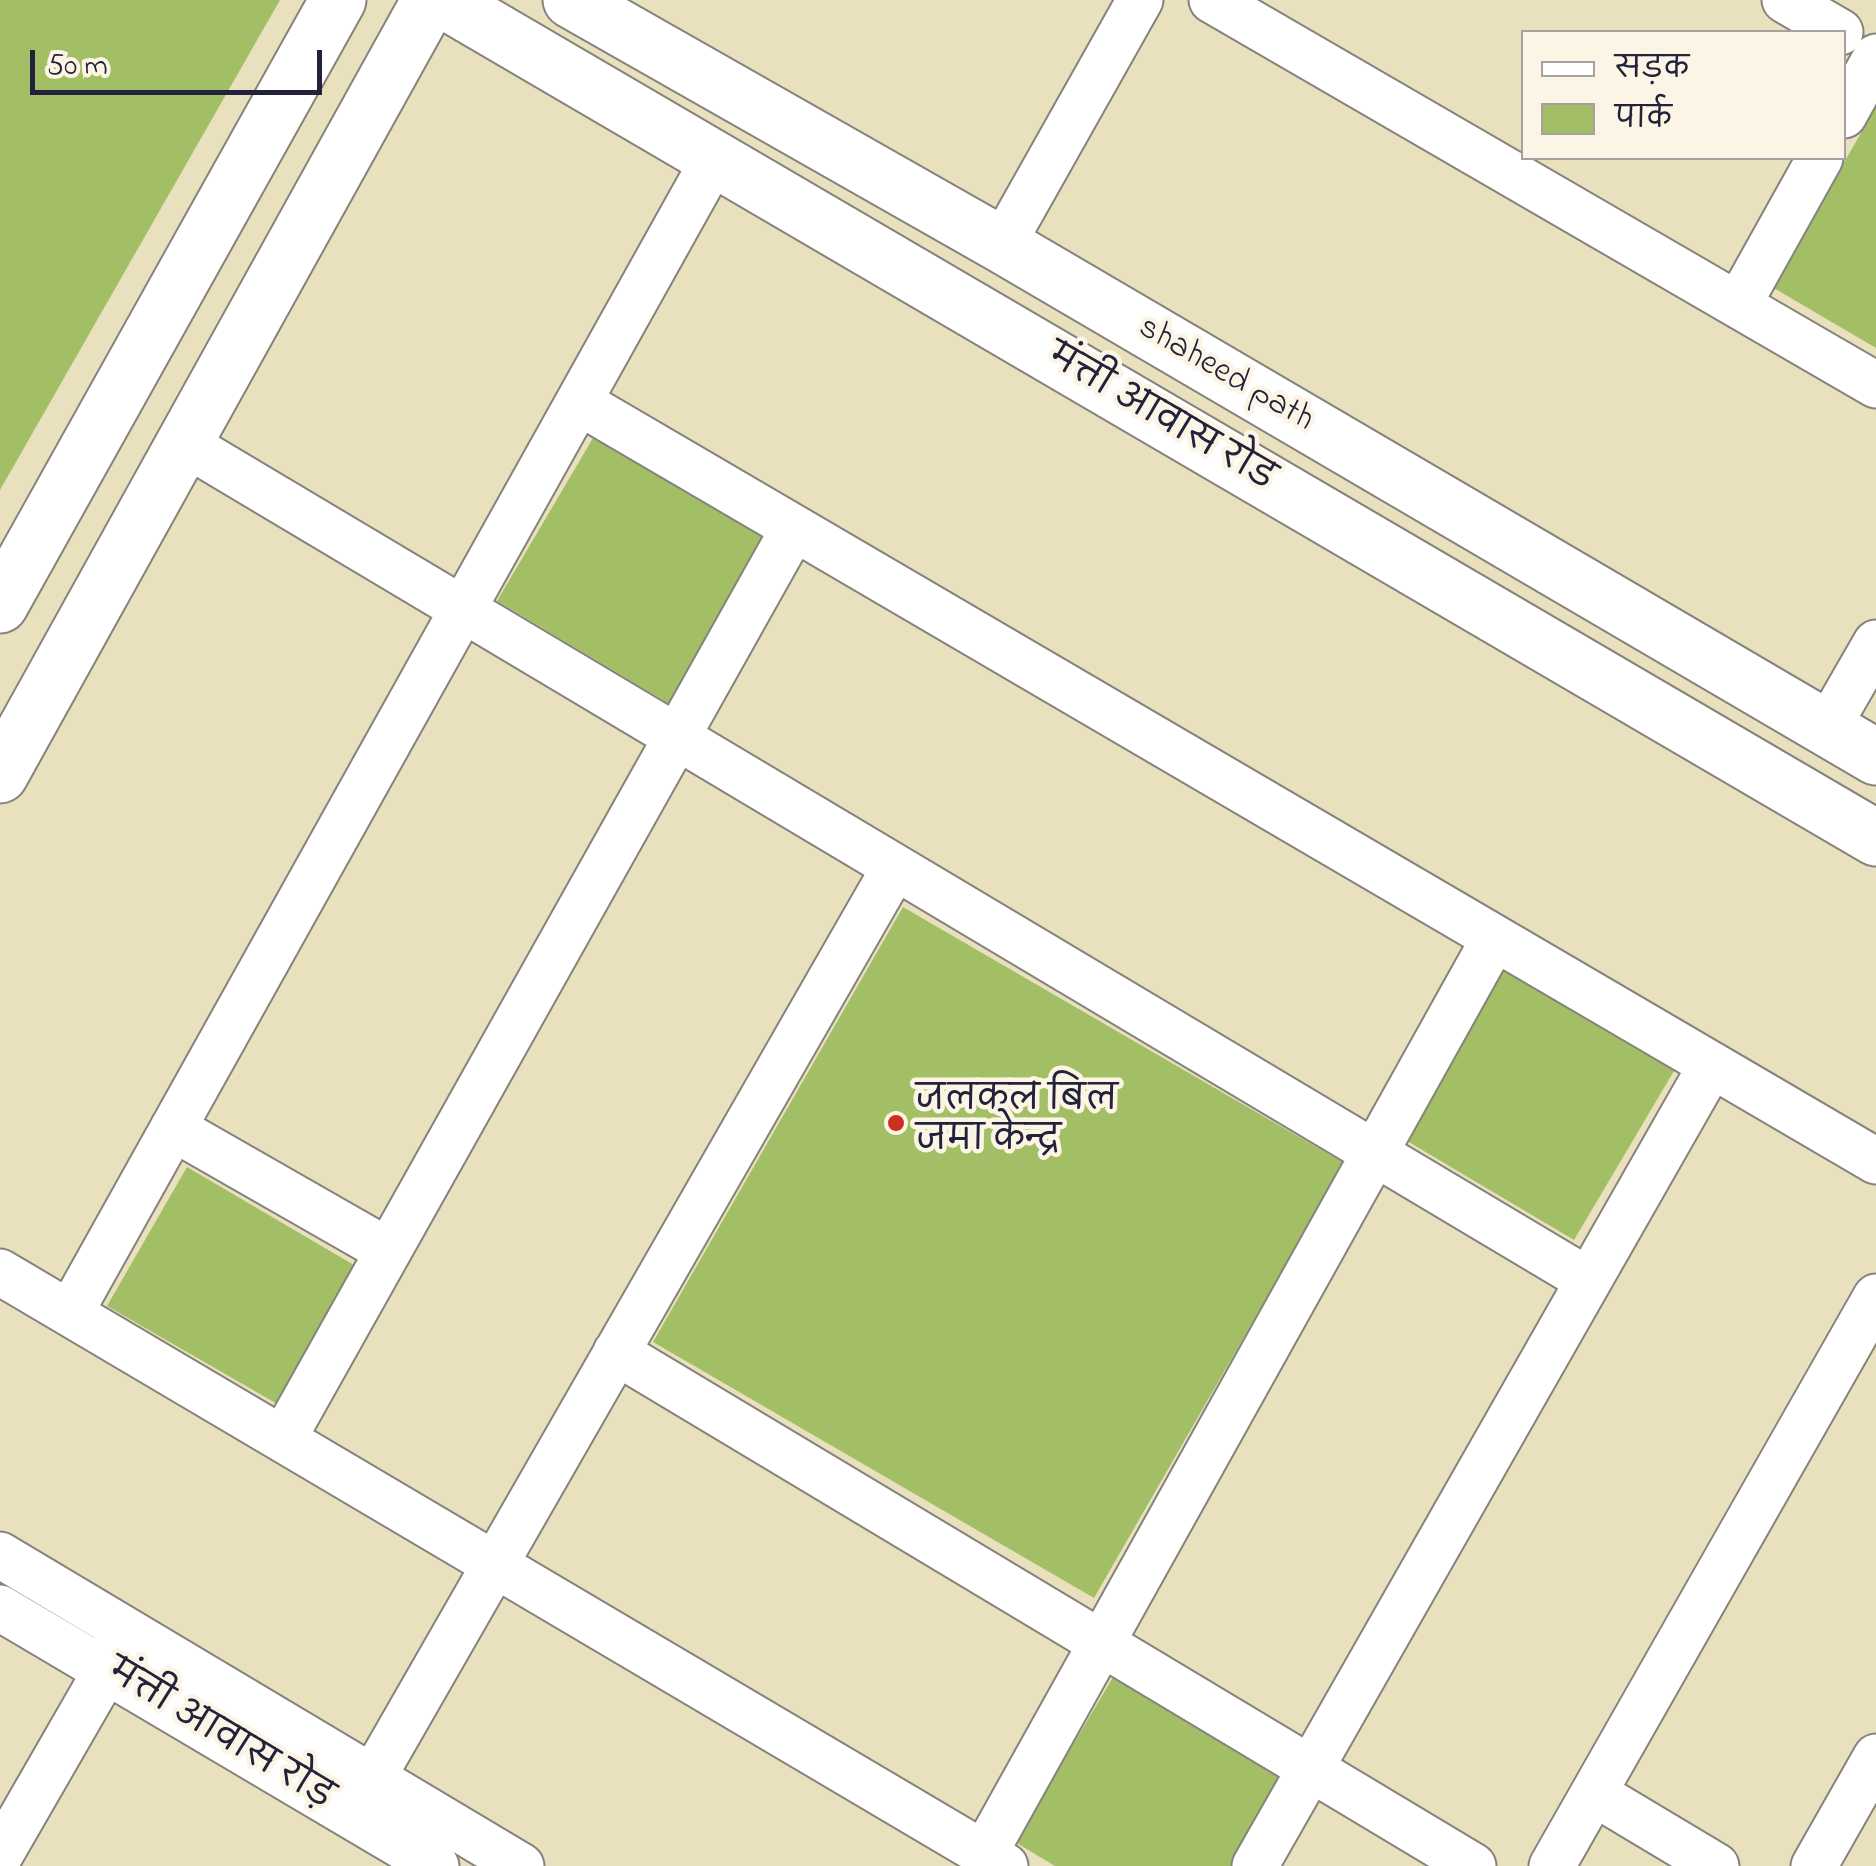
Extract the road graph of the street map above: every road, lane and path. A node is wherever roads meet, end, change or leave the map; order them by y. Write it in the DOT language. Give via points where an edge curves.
graph roads {
  1 [pos="338,0"];
  2 [pos="430,0"];
  3 [pos="443,0"];
  4 [pos="572,0"];
  5 [pos="1140,0"];
  6 [pos="1212,0"];
  7 [pos="1785,0"];
  8 [pos="1835,30"];
  9 [pos="1846,36"];
  10 [pos="1876,55"];
  11 [pos="1846,111"];
  12 [pos="1819,160"];
  13 [pos="713,161"];
  14 [pos="1002,244"];
  15 [pos="1738,305"];
  16 [pos="1876,385"];
  17 [pos="578,402"];
  18 [pos="184,443"];
  19 [pos="794,528"];
  20 [pos="0,605"];
  21 [pos="462,609"];
  22 [pos="1876,643"];
  23 [pos="1826,728"];
  24 [pos="676,737"];
  25 [pos="1876,757"];
  26 [pos="0,775"];
  27 [pos="1876,838"];
  28 [pos="895,867"];
  29 [pos="1494,939"];
  30 [pos="1711,1066"];
  31 [pos="173,1128"];
  32 [pos="1375,1153"];
  33 [pos="1876,1161"];
  34 [pos="388,1251"];
  35 [pos="0,1272"];
  36 [pos="1586,1279"];
  37 [pos="1876,1297"];
  38 [pos="70,1313"];
  39 [pos="616,1352"];
  40 [pos="283,1439"];
  41 [pos="0,1554"];
  42 [pos="495,1564"];
  43 [pos="0,1608"];
  44 [pos="122,1628"];
  45 [pos="1102,1644"];
  46 [pos="106,1671"];
  47 [pos="1876,1756"];
  48 [pos="1310,1768"];
  49 [pos="373,1777"];
  50 [pos="1594,1793"];
  51 [pos="0,1857"];
  52 [pos="994,1860"];
  53 [pos="12,1866"];
  54 [pos="436,1866"];
  55 [pos="522,1866"];
  56 [pos="1255,1866"];
  57 [pos="1473,1866"];
  58 [pos="1552,1866"];
  59 [pos="1716,1866"];
  60 [pos="1814,1866"];
  1 -- 20 [label="street"];
  2 -- 18 [label="street"];
  3 -- 13 [label="street, मंत्ती आवास रोड"];
  4 -- 14 [label="street, shaheed path"];
  5 -- 14 [label="street"];
  6 -- 15 [label="street"];
  7 -- 8 [label="street"];
  9 -- 10 [label="street"];
  10 -- 11 [label="street"];
  12 -- 15 [label="street"];
  13 -- 17 [label="street"];
  13 -- 27 [label="street, मंत्ती आवास रोड"];
  14 -- 23 [label="street, shaheed path"];
  15 -- 16 [label="street"];
  17 -- 19 [label="street"];
  17 -- 21 [label="street"];
  18 -- 21 [label="street"];
  18 -- 26 [label="street"];
  19 -- 24 [label="street"];
  19 -- 29 [label="street"];
  21 -- 24 [label="street"];
  21 -- 31 [label="street"];
  22 -- 23 [label="street"];
  23 -- 25 [label="street, shaheed path"];
  24 -- 28 [label="street"];
  24 -- 34 [label="street"];
  28 -- 32 [label="street"];
  28 -- 39 [label="street"];
  29 -- 30 [label="street"];
  29 -- 32 [label="street"];
  30 -- 33 [label="street"];
  30 -- 36 [label="street"];
  31 -- 34 [label="street"];
  31 -- 38 [label="street"];
  32 -- 36 [label="street"];
  32 -- 45 [label="street"];
  34 -- 40 [label="street"];
  35 -- 38 [label="street"];
  36 -- 48 [label="street"];
  37 -- 50 [label="street"];
  38 -- 40 [label="street"];
  39 -- 42 [label="street"];
  39 -- 45 [label="street"];
  40 -- 42 [label="street"];
  41 -- 44 [label="street"];
  42 -- 49 [label="street"];
  42 -- 52 [label="street"];
  43 -- 46 [label="street, मंत्ती आवास रोड़"];
  44 -- 46 [label="street"];
  44 -- 49 [label="street"];
  45 -- 48 [label="street"];
  45 -- 52 [label="street"];
  46 -- 51 [label="street"];
  46 -- 54 [label="street, मंत्ती आवास रोड़"];
  47 -- 60 [label="street"];
  48 -- 56 [label="street"];
  48 -- 57 [label="street"];
  49 -- 55 [label="street"];
  50 -- 58 [label="street"];
  50 -- 59 [label="street"];
  51 -- 53 [label="street"];
}
